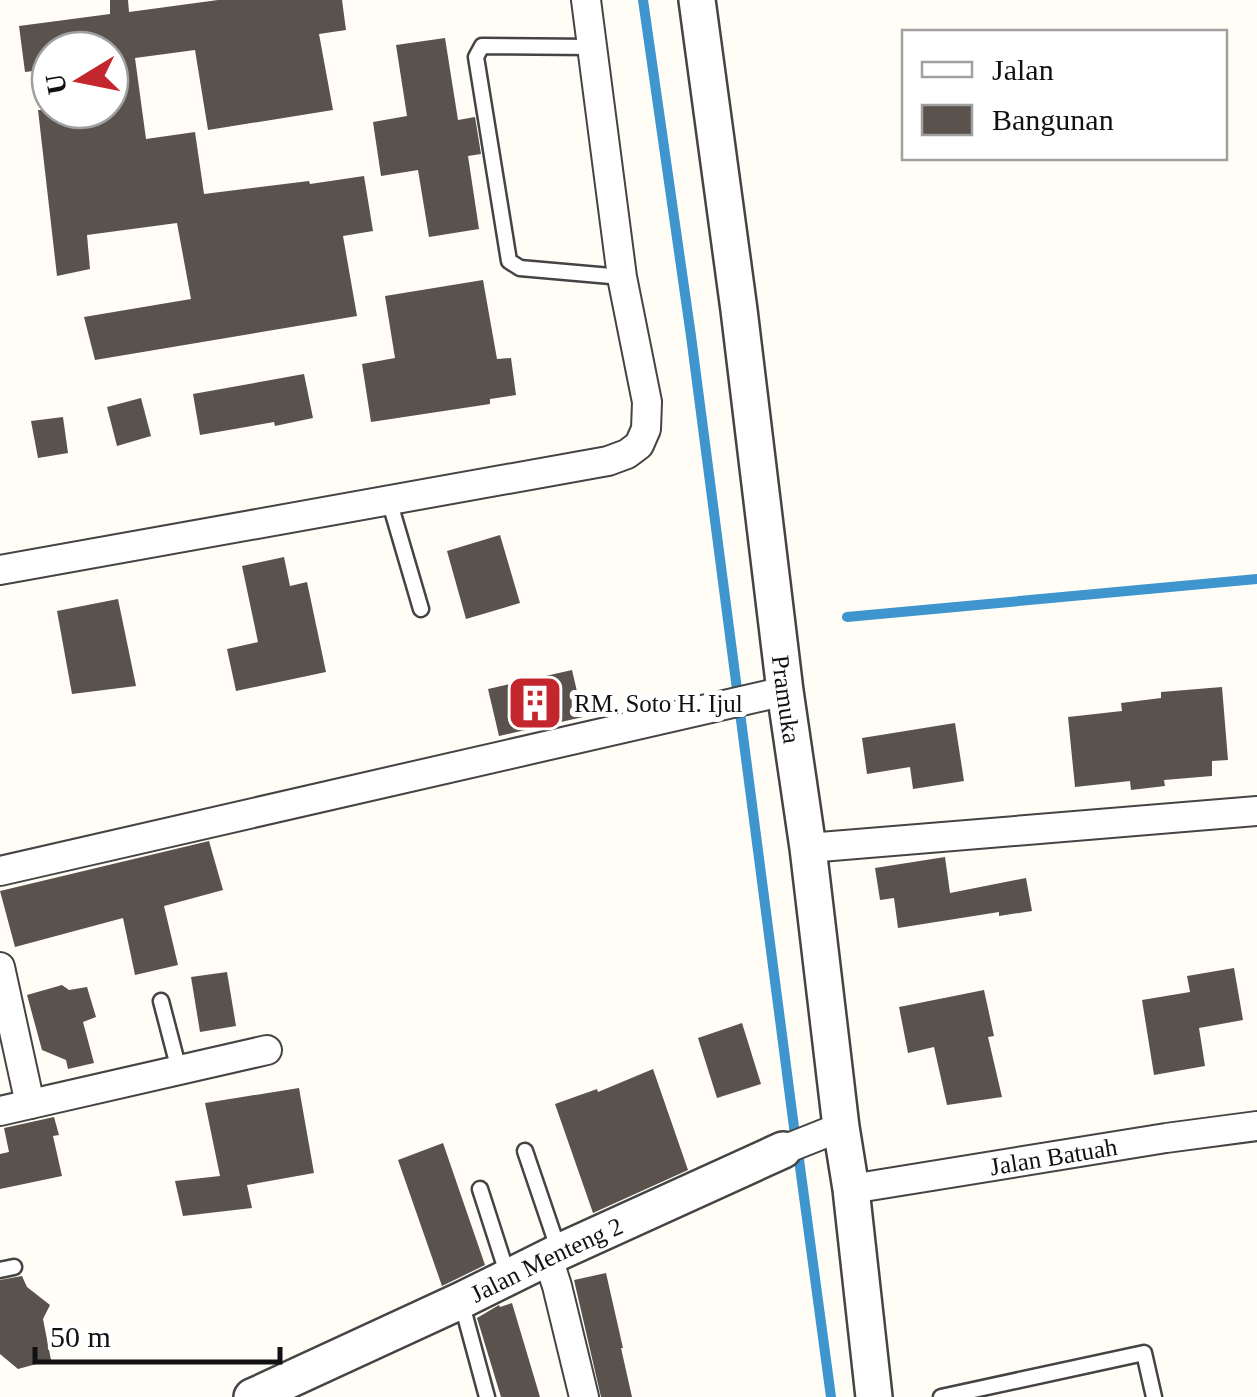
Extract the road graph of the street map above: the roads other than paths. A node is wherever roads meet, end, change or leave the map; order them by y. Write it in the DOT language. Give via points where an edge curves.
graph roads {
  1 [pos="586,0"];
  2 [pos="697,0"];
  3 [pos="592,47"];
  4 [pos="622,277"];
  5 [pos="389,500"];
  6 [pos="0,570"];
  7 [pos="421,609"];
  8 [pos="785,690"];
  9 [pos="1257,811"];
  10 [pos="808,848"];
  11 [pos="0,871"];
  12 [pos="0,967"];
  13 [pos="161,1001"];
  14 [pos="267,1050"];
  15 [pos="179,1070"];
  16 [pos="30,1104"];
  17 [pos="0,1111"];
  18 [pos="1257,1126"];
  19 [pos="829,1132"];
  20 [pos="782,1150"];
  21 [pos="525,1152"];
  22 [pos="480,1189"];
  23 [pos="851,1190"];
  24 [pos="554,1255"];
  25 [pos="508,1277"];
  26 [pos="460,1301"];
  27 [pos="252,1397"];
  28 [pos="488,1397"];
  29 [pos="584,1397"];
  30 [pos="874,1397"];
  31 [pos="941,1397"];
  32 [pos="1154,1397"];
  1 -- 3 [label="street"];
  2 -- 8 [label="street, Pramuka"];
  3 -- 4 [label="street"];
  3 -- 4 [label="lane" via="482,46 476,57 509,261 520,268"];
  4 -- 5 [label="street" via="647,402 639,445 608,461"];
  5 -- 6 [label="street"];
  5 -- 7 [label="lane"];
  8 -- 10 [label="street, Pramuka"];
  8 -- 11 [label="street"];
  9 -- 10 [label="street"];
  10 -- 19 [label="street, Pramuka"];
  12 -- 16 [label="street"];
  13 -- 15 [label="lane"];
  14 -- 15 [label="street"];
  15 -- 16 [label="street"];
  16 -- 17 [label="street"];
  18 -- 23 [label="street, Jalan Batuah"];
  19 -- 20 [label="street, Jalan Menteng 2"];
  19 -- 23 [label="street, Pramuka"];
  20 -- 24 [label="street, Jalan Menteng 2"];
  21 -- 24 [label="lane"];
  22 -- 25 [label="lane"];
  23 -- 30 [label="street, Pramuka"];
  24 -- 25 [label="street, Jalan Menteng 2"];
  24 -- 29 [label="street"];
  25 -- 26 [label="street, Jalan Menteng 2"];
  26 -- 27 [label="street, Jalan Menteng 2"];
  26 -- 28 [label="lane"];
  31 -- 32 [label="lane" via="1144,1353"];
}
